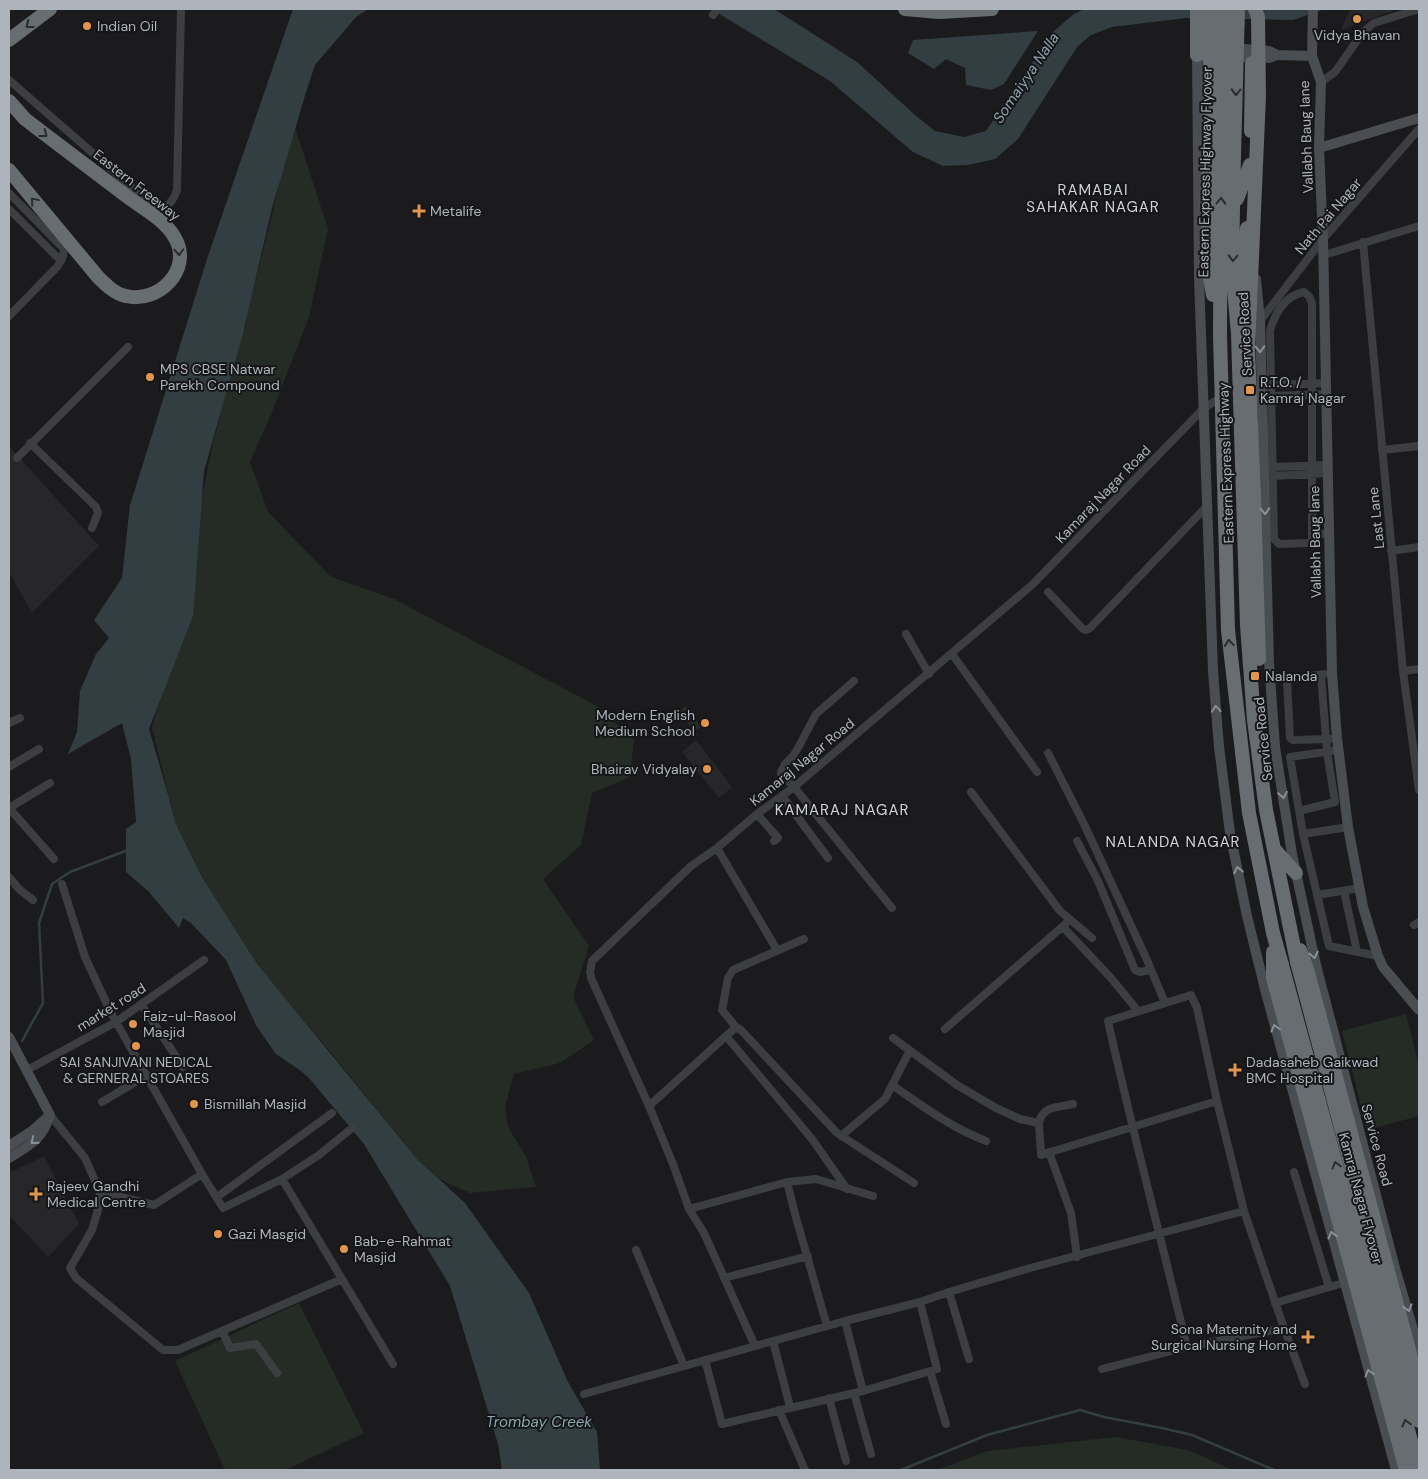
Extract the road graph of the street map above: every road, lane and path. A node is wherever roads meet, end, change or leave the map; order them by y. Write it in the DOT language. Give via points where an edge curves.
graph roads {
  1 [pos="50,9"];
  2 [pos="181,9"];
  3 [pos="906,9"];
  4 [pos="992,9"];
  5 [pos="1197,9"];
  6 [pos="1210,9"];
  7 [pos="1224,9"];
  8 [pos="1238,9"];
  9 [pos="1254,9"];
  10 [pos="1313,9"];
  11 [pos="1419,10"];
  12 [pos="9,40"];
  13 [pos="1197,51"];
  14 [pos="1252,52"];
  15 [pos="1312,56"];
  16 [pos="9,80"];
  17 [pos="1321,82"];
  18 [pos="9,101"];
  19 [pos="1419,118"];
  20 [pos="1419,129"];
  21 [pos="1319,148"];
  22 [pos="1222,155"];
  23 [pos="1250,165"];
  24 [pos="9,170"];
  25 [pos="9,193"];
  26 [pos="1250,195"];
  27 [pos="1234,209"];
  28 [pos="9,210"];
  29 [pos="1419,226"];
  30 [pos="1324,239"];
  31 [pos="1363,242"];
  32 [pos="1324,255"];
  33 [pos="61,261"];
  34 [pos="9,316"];
  35 [pos="1312,318"];
  36 [pos="1325,318"];
  37 [pos="1260,321"];
  38 [pos="1238,334"];
  39 [pos="128,347"];
  40 [pos="1326,383"];
  41 [pos="1311,384"];
  42 [pos="1271,385"];
  43 [pos="1311,394"];
  44 [pos="1326,394"];
  45 [pos="1222,396"];
  46 [pos="1271,396"];
  47 [pos="1204,408"];
  48 [pos="30,444"];
  49 [pos="1419,446"];
  50 [pos="1382,450"];
  51 [pos="17,458"];
  52 [pos="1311,466"];
  53 [pos="1273,467"];
  54 [pos="1328,469"];
  55 [pos="1311,475"];
  56 [pos="1273,476"];
  57 [pos="1208,505"];
  58 [pos="92,528"];
  59 [pos="1312,534"];
  60 [pos="1329,534"];
  61 [pos="1419,547"];
  62 [pos="1392,551"];
  63 [pos="1048,592"];
  64 [pos="906,634"];
  65 [pos="952,654"];
  66 [pos="1419,669"];
  67 [pos="1403,671"];
  68 [pos="1332,673"];
  69 [pos="929,674"];
  70 [pos="1321,675"];
  71 [pos="854,681"];
  72 [pos="20,718"];
  73 [pos="1254,720"];
  74 [pos="9,723"];
  75 [pos="1332,738"];
  76 [pos="39,749"];
  77 [pos="1333,751"];
  78 [pos="1048,752"];
  79 [pos="9,767"];
  80 [pos="1037,772"];
  81 [pos="50,783"];
  82 [pos="794,787"];
  83 [pos="1419,790"];
  84 [pos="971,792"];
  85 [pos="782,796"];
  86 [pos="9,808"];
  87 [pos="1299,811"];
  88 [pos="757,814"];
  89 [pos="1348,827"];
  90 [pos="1303,834"];
  91 [pos="774,841"];
  92 [pos="1077,841"];
  93 [pos="717,848"];
  94 [pos="1274,850"];
  95 [pos="828,858"];
  96 [pos="54,859"];
  97 [pos="1296,873"];
  98 [pos="9,877"];
  99 [pos="62,884"];
  100 [pos="1360,888"];
  101 [pos="1344,890"];
  102 [pos="1317,895"];
  103 [pos="32,900"];
  104 [pos="892,908"];
  105 [pos="1287,914"];
  106 [pos="1070,920"];
  107 [pos="1063,927"];
  108 [pos="1273,933"];
  109 [pos="804,938"];
  110 [pos="1092,938"];
  111 [pos="777,950"];
  112 [pos="1357,952"];
  113 [pos="1378,956"];
  114 [pos="204,960"];
  115 [pos="1150,970"];
  116 [pos="1165,1003"];
  117 [pos="141,1004"];
  118 [pos="1419,1010"];
  119 [pos="1138,1011"];
  120 [pos="116,1022"];
  121 [pos="736,1027"];
  122 [pos="945,1029"];
  123 [pos="726,1036"];
  124 [pos="9,1037"];
  125 [pos="893,1038"];
  126 [pos="909,1052"];
  127 [pos="183,1067"];
  128 [pos="27,1070"];
  129 [pos="146,1075"];
  130 [pos="892,1085"];
  131 [pos="1217,1101"];
  132 [pos="102,1102"];
  133 [pos="1073,1104"];
  134 [pos="649,1106"];
  135 [pos="332,1113"];
  136 [pos="50,1115"];
  137 [pos="1039,1123"];
  138 [pos="1132,1127"];
  139 [pos="352,1128"];
  140 [pos="841,1136"];
  141 [pos="986,1141"];
  142 [pos="9,1146"];
  143 [pos="1049,1152"];
  144 [pos="9,1158"];
  145 [pos="1294,1172"];
  146 [pos="202,1174"];
  147 [pos="282,1179"];
  148 [pos="787,1182"];
  149 [pos="914,1182"];
  150 [pos="847,1189"];
  151 [pos="100,1192"];
  152 [pos="873,1196"];
  153 [pos="216,1197"];
  154 [pos="689,1209"];
  155 [pos="1244,1211"];
  156 [pos="1160,1235"];
  157 [pos="636,1250"];
  158 [pos="808,1256"];
  159 [pos="1077,1257"];
  160 [pos="1392,1269"];
  161 [pos="342,1278"];
  162 [pos="724,1278"];
  163 [pos="1349,1281"];
  164 [pos="1329,1287"];
  165 [pos="949,1292"];
  166 [pos="920,1302"];
  167 [pos="1275,1303"];
  168 [pos="845,1321"];
  169 [pos="827,1326"];
  170 [pos="1284,1328"];
  171 [pos="222,1331"];
  172 [pos="773,1341"];
  173 [pos="755,1346"];
  174 [pos="1187,1347"];
  175 [pos="1419,1350"];
  176 [pos="705,1360"];
  177 [pos="969,1360"];
  178 [pos="393,1364"];
  179 [pos="684,1366"];
  180 [pos="1102,1369"];
  181 [pos="930,1371"];
  182 [pos="277,1373"];
  183 [pos="1305,1384"];
  184 [pos="1419,1386"];
  185 [pos="863,1391"];
  186 [pos="854,1393"];
  187 [pos="584,1394"];
  188 [pos="829,1398"];
  189 [pos="790,1407"];
  190 [pos="779,1410"];
  191 [pos="1419,1421"];
  192 [pos="946,1424"];
  193 [pos="871,1454"];
  194 [pos="846,1461"];
  195 [pos="805,1470"];
  196 [pos="1396,1470"];
  197 [pos="1406,1470"];
  198 [pos="1418,1470"];
  1 -- 12 [label="highway, one-way"];
  2 -- 16 [label="street" via="177,190 174,201 168,206 150,203"];
  3 -- 4 [label="highway" via="939,12"];
  5 -- 13 [label="highway"];
  6 -- 22 [label="highway, bridge"];
  7 -- 22 [label="highway, Eastern Express Highway Flyover, bridge"];
  8 -- 22 [label="highway, Eastern Express Highway, one-way, bridge"];
  9 -- 14 [label="highway"];
  9 -- 73 [label="highway, bridge" via="1258,17 1259,96 1248,350 1260,680"];
  10 -- 15 [label="street, Vallabh Baug lane"];
  11 -- 17 [label="street" via="1374,23 1363,32 1335,72"];
  13 -- 14 [label="street"];
  13 -- 47 [label="street"];
  14 -- 15 [label="street" via="1269,58"];
  14 -- 23 [label="highway"];
  15 -- 17 [label="street, Vallabh Baug lane"];
  17 -- 21 [label="street, Vallabh Baug lane"];
  18 -- 24 [label="highway, Eastern Freeway, one-way" via="25,119 166,226 176,239 180,253 172,280 158,292 139,297 123,295 108,286"];
  19 -- 21 [label="street"];
  20 -- 30 [label="street, Nath Pai Nagar"];
  21 -- 30 [label="street, Vallabh Baug lane"];
  22 -- 27 [label="highway, Eastern Express Highway"];
  45 -- 22 [label="highway, Eastern Express Highway, one-way" via="1220,336 1208,267"];
  23 -- 26 [label="highway"];
  23 -- 27 [label="highway"];
  25 -- 33 [label="street" via="64,249"];
  26 -- 37 [label="street, Service Road"];
  26 -- 38 [label="highway"];
  27 -- 38 [label="highway, Eastern Express Highway, one-way" via="1232,266"];
  28 -- 33 [label="street"];
  29 -- 31 [label="street"];
  30 -- 32 [label="street, Vallabh Baug lane"];
  30 -- 37 [label="street, Nath Pai Nagar"];
  31 -- 32 [label="street"];
  31 -- 50 [label="street, Last Lane"];
  32 -- 36 [label="street, Vallabh Baug lane"];
  33 -- 34 [label="street"];
  35 -- 36 [label="street"];
  35 -- 41 [label="street"];
  35 -- 42 [label="street" via="1312,303 1304,292 1287,299 1280,308 1270,331"];
  36 -- 40 [label="street, Vallabh Baug lane"];
  37 -- 97 [label="street, Service Road, one-way" via="1269,662 1275,747"];
  38 -- 73 [label="highway, Eastern Express Highway" via="1247,625"];
  39 -- 48 [label="street"];
  40 -- 41 [label="street"];
  40 -- 44 [label="street, Vallabh Baug lane"];
  41 -- 42 [label="street"];
  41 -- 43 [label="street"];
  42 -- 46 [label="street"];
  43 -- 44 [label="street"];
  43 -- 46 [label="street"];
  43 -- 52 [label="street"];
  44 -- 54 [label="street, Vallabh Baug lane"];
  45 -- 47 [label="street, Kamaraj Nagar Road"];
  108 -- 45 [label="highway, Eastern Express Highway, one-way" via="1249,813 1228,630"];
  46 -- 53 [label="street"];
  47 -- 57 [label="street"];
  47 -- 65 [label="street, Kamaraj Nagar Road" via="1033,584"];
  48 -- 51 [label="street"];
  48 -- 58 [label="street" via="96,507 98,513"];
  49 -- 50 [label="street"];
  50 -- 62 [label="street, Last Lane"];
  52 -- 53 [label="street"];
  52 -- 54 [label="street"];
  52 -- 55 [label="street"];
  53 -- 56 [label="street"];
  54 -- 55 [label="street"];
  54 -- 60 [label="street, Vallabh Baug lane"];
  55 -- 56 [label="street"];
  55 -- 59 [label="street"];
  56 -- 59 [label="street" via="1275,541 1279,544 1309,543"];
  57 -- 63 [label="street" via="1090,628 1083,628"];
  163 -- 57 [label="street, one-way" via="1266,993 1230,833 1213,671"];
  59 -- 60 [label="street"];
  60 -- 68 [label="street, Vallabh Baug lane"];
  61 -- 62 [label="street"];
  62 -- 67 [label="street, Last Lane"];
  64 -- 69 [label="street"];
  65 -- 69 [label="street, Kamaraj Nagar Road"];
  65 -- 80 [label="street"];
  66 -- 67 [label="street"];
  67 -- 83 [label="street, Last Lane"];
  68 -- 70 [label="street"];
  68 -- 75 [label="street, Vallabh Baug lane"];
  69 -- 82 [label="street, Kamaraj Nagar Road"];
  70 -- 75 [label="street"];
  70 -- 75 [label="street" via="1287,680 1290,738"];
  71 -- 82 [label="street" via="816,714 798,748 781,768 782,774"];
  72 -- 74 [label="street"];
  73 -- 94 [label="highway, Eastern Express Highway"];
  75 -- 77 [label="street, Vallabh Baug lane"];
  76 -- 79 [label="street"];
  77 -- 87 [label="street" via="1335,802"];
  77 -- 87 [label="street" via="1290,756"];
  77 -- 89 [label="street, Vallabh Baug lane"];
  78 -- 115 [label="street"];
  81 -- 86 [label="street"];
  82 -- 85 [label="street, Kamaraj Nagar Road"];
  82 -- 104 [label="street"];
  84 -- 106 [label="street"];
  85 -- 88 [label="street, Kamaraj Nagar Road"];
  85 -- 95 [label="street"];
  86 -- 96 [label="street"];
  87 -- 90 [label="street"];
  88 -- 91 [label="street" via="778,838"];
  88 -- 93 [label="street, Kamaraj Nagar Road"];
  89 -- 90 [label="street"];
  89 -- 100 [label="street, Vallabh Baug lane"];
  90 -- 102 [label="street"];
  92 -- 115 [label="street" via="1098,881 1135,970"];
  93 -- 111 [label="street"];
  93 -- 134 [label="street, Kamaraj Nagar Road" via="691,866 592,961 590,967 591,978"];
  94 -- 97 [label="highway"];
  94 -- 105 [label="highway, Eastern Express Highway"];
  97 -- 160 [label="street, Service Road, one-way"];
  98 -- 103 [label="street"];
  99 -- 120 [label="street" via="85,957"];
  100 -- 101 [label="street"];
  100 -- 113 [label="street, Vallabh Baug lane"];
  101 -- 102 [label="street"];
  101 -- 112 [label="street"];
  102 -- 112 [label="street" via="1329,946"];
  105 -- 160 [label="highway" via="1307,969"];
  105 -- 191 [label="highway, Kamraj Nagar Flyover, bridge"];
  106 -- 107 [label="street"];
  106 -- 110 [label="street"];
  107 -- 119 [label="street"];
  107 -- 122 [label="street"];
  108 -- 163 [label="highway" via="1272,978"];
  198 -- 108 [label="highway, Kamraj Nagar Flyover, one-way, bridge"];
  109 -- 111 [label="street"];
  111 -- 121 [label="street" via="736,968 730,974 722,1010"];
  112 -- 113 [label="street"];
  113 -- 118 [label="street, Vallabh Baug lane"];
  114 -- 117 [label="street, market road"];
  115 -- 116 [label="street"];
  116 -- 119 [label="street"];
  116 -- 131 [label="street" via="1191,995 1197,1008"];
  117 -- 120 [label="street, market road"];
  117 -- 127 [label="street"];
  119 -- 138 [label="street" via="1108,1021"];
  120 -- 128 [label="street, market road"];
  120 -- 129 [label="street"];
  121 -- 123 [label="street"];
  121 -- 140 [label="street"];
  123 -- 134 [label="street"];
  123 -- 150 [label="street" via="812,1140"];
  124 -- 128 [label="street"];
  125 -- 126 [label="street"];
  126 -- 130 [label="street"];
  126 -- 137 [label="street" via="996,1108 1020,1120"];
  128 -- 136 [label="street"];
  129 -- 132 [label="street"];
  129 -- 146 [label="street"];
  130 -- 140 [label="street" via="881,1103"];
  130 -- 141 [label="street" via="948,1124"];
  131 -- 138 [label="street"];
  131 -- 155 [label="street"];
  133 -- 137 [label="street" via="1046,1110"];
  134 -- 154 [label="street, Kamaraj Nagar Road"];
  135 -- 153 [label="street"];
  136 -- 142 [label="street"];
  136 -- 144 [label="street, one-way" via="38,1140"];
  136 -- 151 [label="street" via="85,1158"];
  137 -- 143 [label="street" via="1041,1155"];
  138 -- 143 [label="street"];
  138 -- 156 [label="street"];
  139 -- 147 [label="street"];
  140 -- 149 [label="street"];
  143 -- 159 [label="street" via="1071,1213"];
  145 -- 164 [label="street"];
  146 -- 151 [label="street" via="154,1205"];
  146 -- 153 [label="street"];
  147 -- 153 [label="street" via="224,1208"];
  147 -- 161 [label="street"];
  148 -- 150 [label="street" via="816,1179"];
  148 -- 154 [label="street"];
  148 -- 158 [label="street"];
  150 -- 152 [label="street"];
  151 -- 171 [label="street" via="92,1230 70,1268 76,1278 162,1350 178,1350"];
  154 -- 162 [label="street, Kamaraj Nagar Road"];
  155 -- 156 [label="street"];
  155 -- 167 [label="street"];
  156 -- 159 [label="street"];
  156 -- 174 [label="street"];
  157 -- 179 [label="street"];
  158 -- 162 [label="street"];
  158 -- 169 [label="street"];
  159 -- 165 [label="street"];
  160 -- 163 [label="street"];
  160 -- 175 [label="street, Service Road, one-way"];
  160 -- 184 [label="highway"];
  161 -- 171 [label="street"];
  161 -- 178 [label="street"];
  162 -- 173 [label="street, Kamaraj Nagar Road"];
  163 -- 164 [label="street"];
  196 -- 163 [label="street, one-way"];
  163 -- 197 [label="highway"];
  164 -- 167 [label="street"];
  165 -- 166 [label="street"];
  165 -- 177 [label="street"];
  166 -- 168 [label="street"];
  166 -- 181 [label="street" via="937,1369"];
  167 -- 170 [label="street"];
  168 -- 169 [label="street"];
  168 -- 185 [label="street"];
  169 -- 172 [label="street"];
  170 -- 174 [label="street"];
  170 -- 183 [label="street"];
  171 -- 182 [label="street" via="230,1348 256,1344"];
  172 -- 173 [label="street"];
  172 -- 189 [label="street"];
  173 -- 176 [label="street"];
  174 -- 180 [label="street"];
  176 -- 179 [label="street"];
  176 -- 190 [label="street" via="722,1424"];
  179 -- 187 [label="street"];
  181 -- 185 [label="street"];
  181 -- 192 [label="street"];
  185 -- 186 [label="street"];
  186 -- 188 [label="street"];
  186 -- 193 [label="street"];
  188 -- 189 [label="street"];
  188 -- 194 [label="street"];
  189 -- 190 [label="street"];
  190 -- 195 [label="street"];
}
